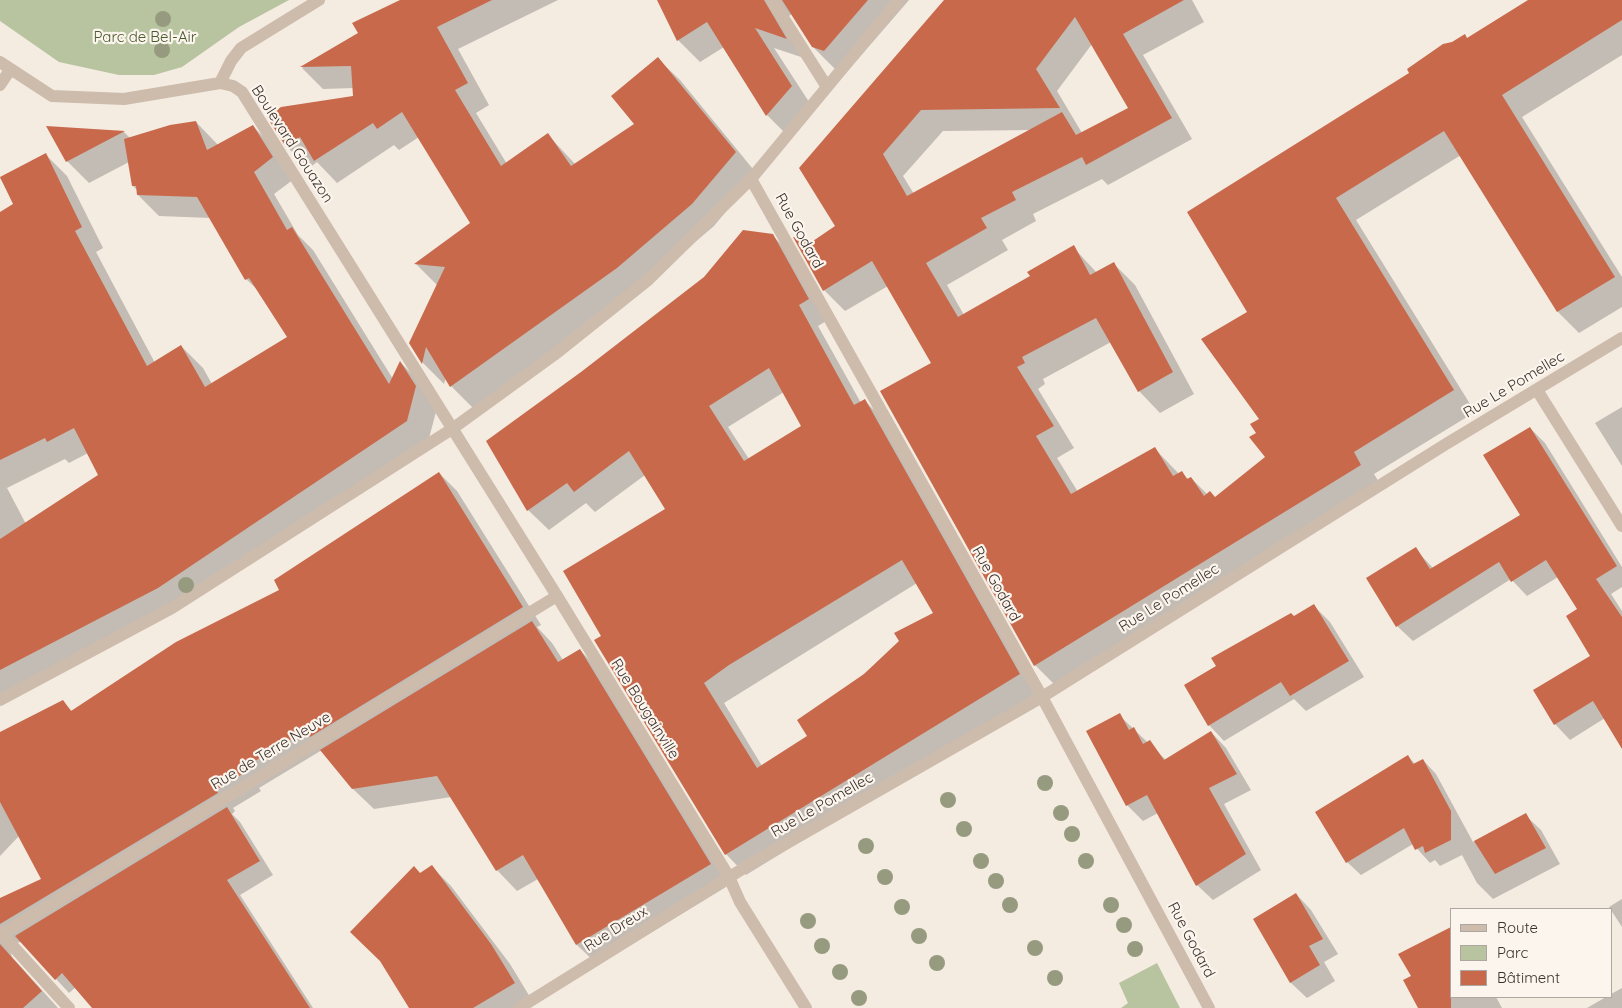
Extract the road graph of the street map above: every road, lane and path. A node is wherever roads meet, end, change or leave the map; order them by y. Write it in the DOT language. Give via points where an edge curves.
graph roads {
  1 [pos="319,0"];
  2 [pos="772,0"];
  3 [pos="899,0"];
  4 [pos="0,62"];
  5 [pos="10,70"];
  6 [pos="220,83"];
  7 [pos="0,85"];
  8 [pos="827,87"];
  9 [pos="751,179"];
  10 [pos="1622,338"];
  11 [pos="1537,390"];
  12 [pos="452,429"];
  13 [pos="1622,526"];
  14 [pos="557,596"];
  15 [pos="1042,697"];
  16 [pos="0,700"];
  17 [pos="729,877"];
  18 [pos="1,933"];
  19 [pos="69,1008"];
  20 [pos="519,1008"];
  21 [pos="806,1008"];
  22 [pos="1209,1008"];
  1 -- 6 [label="street" via="241,48 230,61"];
  2 -- 8 [label="street"];
  3 -- 8 [label="street"];
  4 -- 5 [label="street"];
  5 -- 6 [label="street" via="52,96 124,99"];
  5 -- 7 [label="street"];
  6 -- 12 [label="street, Boulevard Gouazon" via="242,92"];
  8 -- 9 [label="street"];
  9 -- 12 [label="street" via="648,280 554,355"];
  9 -- 15 [label="street, Rue Godard"];
  10 -- 11 [label="street, Rue Le Pomellec"];
  11 -- 13 [label="street"];
  11 -- 15 [label="street, Rue Le Pomellec"];
  12 -- 14 [label="street, Rue Bougainville"];
  12 -- 16 [label="street" via="172,608"];
  14 -- 17 [label="street, Rue Bougainville"];
  14 -- 18 [label="street, Rue de Terre Neuve"];
  15 -- 17 [label="street, Rue Le Pomellec"];
  15 -- 22 [label="street, Rue Godard"];
  17 -- 20 [label="street, Rue Dreux"];
  17 -- 21 [label="street, Rue Bougainville" via="740,902"];
  18 -- 19 [label="street"];
}
